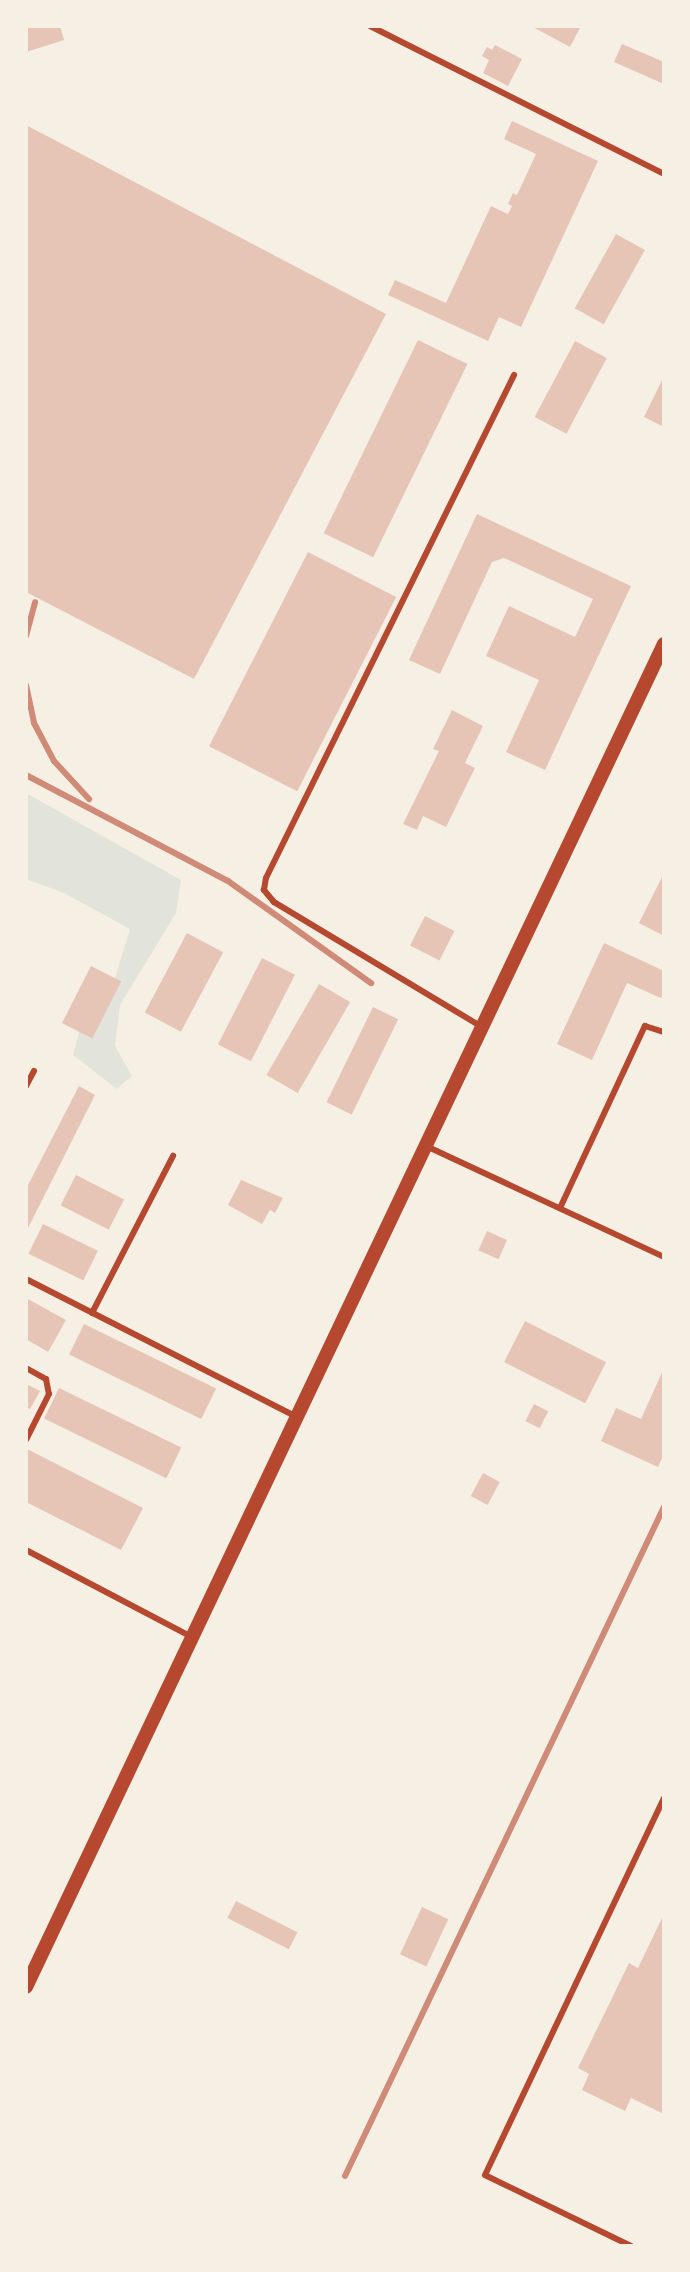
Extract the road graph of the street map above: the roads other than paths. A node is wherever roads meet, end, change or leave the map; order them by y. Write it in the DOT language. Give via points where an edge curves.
graph roads {
  1 [pos="370,26"];
  2 [pos="664,174"];
  3 [pos="514,375"];
  4 [pos="664,644"];
  5 [pos="482,1027"];
  6 [pos="664,1032"];
  7 [pos="34,1071"];
  8 [pos="26,1086"];
  9 [pos="426,1146"];
  10 [pos="173,1156"];
  11 [pos="560,1208"];
  12 [pos="664,1257"];
  13 [pos="26,1279"];
  14 [pos="92,1313"];
  15 [pos="26,1368"];
  16 [pos="297,1417"];
  17 [pos="26,1440"];
  18 [pos="26,1550"];
  19 [pos="192,1637"];
  20 [pos="664,1798"];
  21 [pos="26,1987"];
  22 [pos="631,2246"];
  1 -- 2 [label="lane"];
  3 -- 5 [label="lane" via="264,890 274,902"];
  4 -- 5 [label="street"];
  5 -- 9 [label="street"];
  6 -- 11 [label="lane" via="645,1026"];
  7 -- 8 [label="lane"];
  9 -- 11 [label="lane"];
  9 -- 16 [label="street"];
  10 -- 14 [label="lane"];
  11 -- 12 [label="lane"];
  13 -- 14 [label="lane"];
  14 -- 16 [label="lane"];
  15 -- 17 [label="lane" via="46,1379 49,1394"];
  16 -- 19 [label="street"];
  18 -- 19 [label="lane"];
  19 -- 21 [label="street"];
  20 -- 22 [label="lane" via="485,2175"];
}
